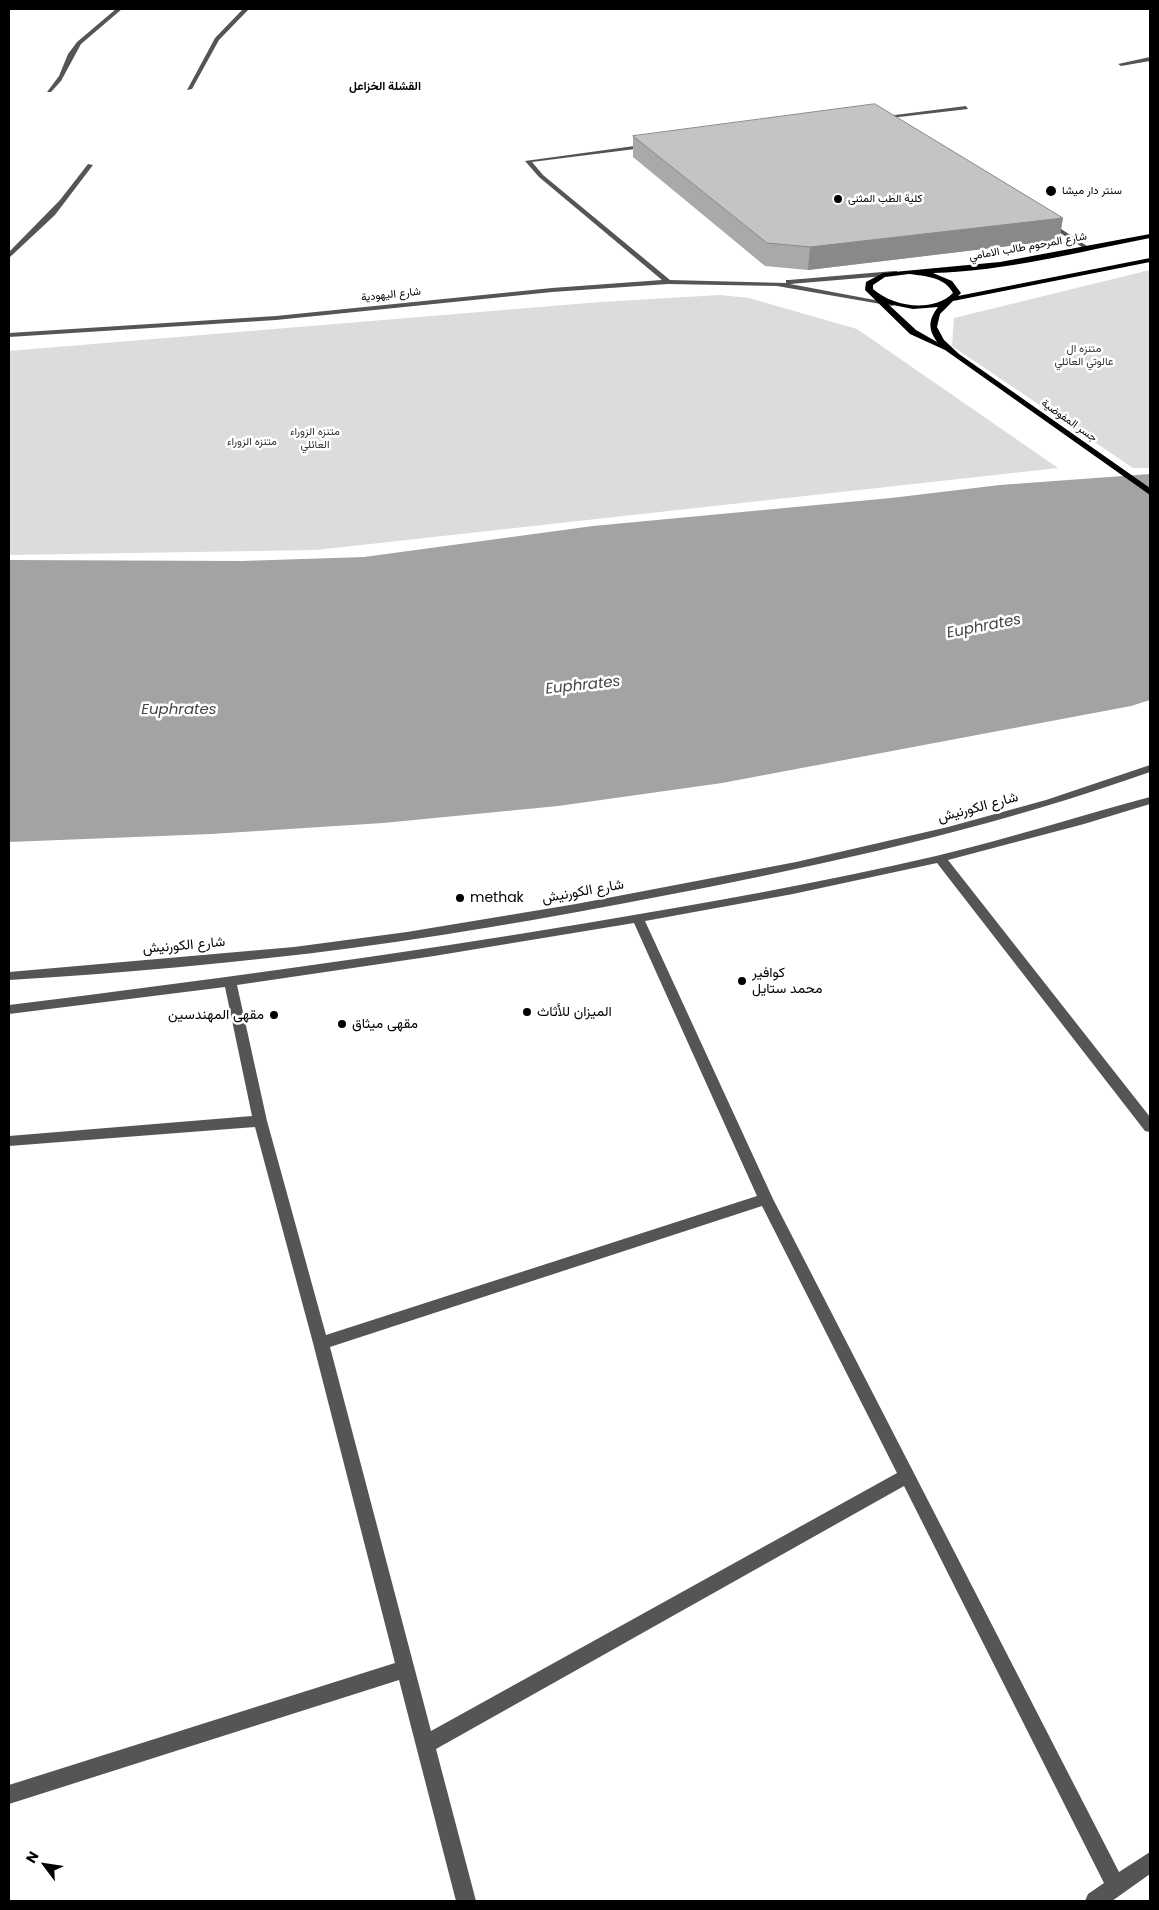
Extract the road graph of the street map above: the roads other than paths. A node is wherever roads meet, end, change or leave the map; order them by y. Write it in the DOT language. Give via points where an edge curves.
graph roads {
  1 [pos="119,9"];
  2 [pos="246,9"];
  3 [pos="1150,59"];
  4 [pos="1120,64"];
  5 [pos="190,89"];
  6 [pos="49,91"];
  7 [pos="966,108"];
  8 [pos="882,118"];
  9 [pos="872,119"];
  10 [pos="890,123"];
  11 [pos="656,145"];
  12 [pos="90,165"];
  13 [pos="1038,217"];
  14 [pos="1150,236"];
  15 [pos="1087,248"];
  16 [pos="9,256"];
  17 [pos="1150,260"];
  18 [pos="909,272"];
  19 [pos="894,273"];
  20 [pos="668,282"];
  21 [pos="776,284"];
  22 [pos="873,295"];
  23 [pos="950,301"];
  24 [pos="880,302"];
  25 [pos="894,304"];
  26 [pos="9,334"];
  27 [pos="957,355"];
  28 [pos="1150,492"];
  29 [pos="1150,768"];
  30 [pos="1150,800"];
  31 [pos="941,860"];
  32 [pos="638,919"];
  33 [pos="9,976"];
  34 [pos="230,982"];
  35 [pos="9,1009"];
  36 [pos="260,1121"];
  37 [pos="1150,1127"];
  38 [pos="9,1141"];
  39 [pos="766,1199"];
  40 [pos="321,1343"];
  41 [pos="907,1476"];
  42 [pos="405,1669"];
  43 [pos="425,1745"];
  44 [pos="9,1795"];
  45 [pos="1150,1862"];
  46 [pos="1116,1886"];
  47 [pos="466,1901"];
  48 [pos="1095,1901"];
  1 -- 6 [label="street" via="77,45 66,61 60,82"];
  2 -- 5 [label="street" via="217,40"];
  3 -- 4 [label="street"];
  7 -- 8 [label="street"];
  8 -- 9 [label="street"];
  8 -- 10 [label="street"];
  11 -- 20 [label="street" via="528,160 541,176"];
  12 -- 16 [label="street" via="80,181"];
  13 -- 15 [label="street"];
  14 -- 15 [label="main road, شارع المرحوم طالب الامامي"];
  15 -- 18 [label="main road, شارع المرحوم طالب الامامي" via="966,269"];
  17 -- 23 [label="main road"];
  18 -- 19 [label="main road"];
  18 -- 23 [label="main road" via="949,281 957,293"];
  19 -- 21 [label="street"];
  19 -- 22 [label="main road" via="874,279 869,284"];
  20 -- 21 [label="street, شارع اليهودية"];
  20 -- 26 [label="street, شارع اليهودية" via="552,290 276,318"];
  21 -- 24 [label="street"];
  22 -- 24 [label="main road"];
  22 -- 25 [label="main road"];
  23 -- 25 [label="main road" via="923,307"];
  23 -- 27 [label="main road" via="938,311 934,328 938,338"];
  24 -- 25 [label="street"];
  24 -- 27 [label="main road" via="913,332"];
  27 -- 28 [label="main road, جسر المفوضية"];
  29 -- 33 [label="street, شارع الكورنيش" via="1056,802 958,830 646,896 295,951"];
  30 -- 31 [label="street"];
  31 -- 32 [label="street"];
  31 -- 37 [label="street"];
  32 -- 34 [label="street"];
  32 -- 39 [label="street"];
  34 -- 35 [label="street"];
  34 -- 36 [label="street"];
  36 -- 38 [label="street"];
  36 -- 40 [label="street"];
  39 -- 40 [label="street"];
  39 -- 41 [label="street"];
  40 -- 42 [label="street"];
  41 -- 43 [label="street"];
  41 -- 46 [label="street"];
  42 -- 43 [label="street"];
  42 -- 44 [label="street"];
  43 -- 47 [label="street"];
  45 -- 46 [label="street"];
  46 -- 48 [label="street"];
}
